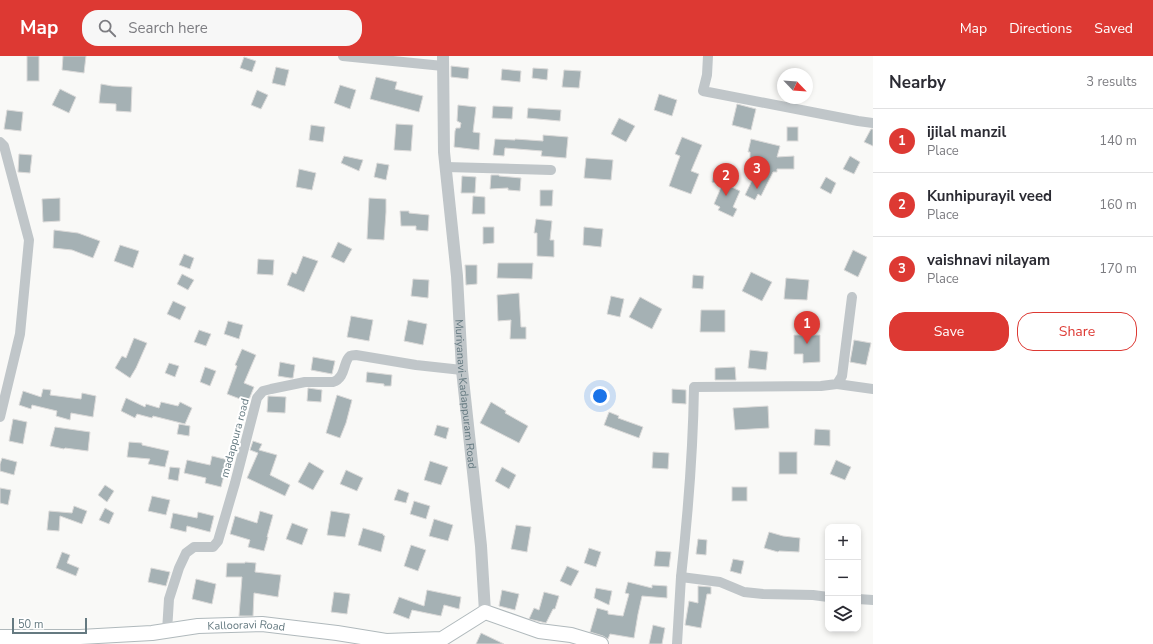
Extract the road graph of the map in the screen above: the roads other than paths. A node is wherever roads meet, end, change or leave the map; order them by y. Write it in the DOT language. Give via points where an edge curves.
graph roads {
  1 [pos="343,56"];
  2 [pos="708,56"];
  3 [pos="443,61"];
  4 [pos="873,123"];
  5 [pos="0,142"];
  6 [pos="446,167"];
  7 [pos="551,170"];
  8 [pos="852,297"];
  9 [pos="462,370"];
  10 [pos="837,384"];
  11 [pos="873,390"];
  12 [pos="0,417"];
  13 [pos="681,577"];
  14 [pos="825,596"];
  15 [pos="861,599"];
  16 [pos="873,600"];
  17 [pos="485,612"];
  18 [pos="167,631"];
  19 [pos="0,637"];
  20 [pos="337,638"];
  21 [pos="602,644"];
  22 [pos="677,644"];
  1 -- 3 [label="street"];
  2 -- 4 [label="street" via="703,91"];
  3 -- 6 [label="street, Muriyanavi-Kadappuram Road"];
  5 -- 12 [label="street" via="4,146 29,240 20,334"];
  6 -- 7 [label="street"];
  6 -- 9 [label="street, Muriyanavi-Kadappuram Road" via="457,276"];
  8 -- 10 [label="street" via="842,376"];
  9 -- 17 [label="street, Muriyanavi-Kadappuram Road" via="482,546"];
  9 -- 18 [label="street, madappura road" via="356,355 348,358 343,372 336,381 305,382 263,391 257,398 218,541 213,547 194,547 186,553 169,599"];
  10 -- 11 [label="street"];
  10 -- 13 [label="street" via="694,387 694,430"];
  13 -- 14 [label="street" via="720,582 744,592"];
  13 -- 22 [label="street"];
  15 -- 16 [label="street"];
  17 -- 20 [label="main road, Kallooravi Road" via="442,639 386,641"];
  17 -- 21 [label="main road" via="539,631 571,635"];
  18 -- 19 [label="main road, Kallooravi Road" via="80,637"];
  18 -- 20 [label="main road, Kallooravi Road" via="198,626 262,624"];
}
